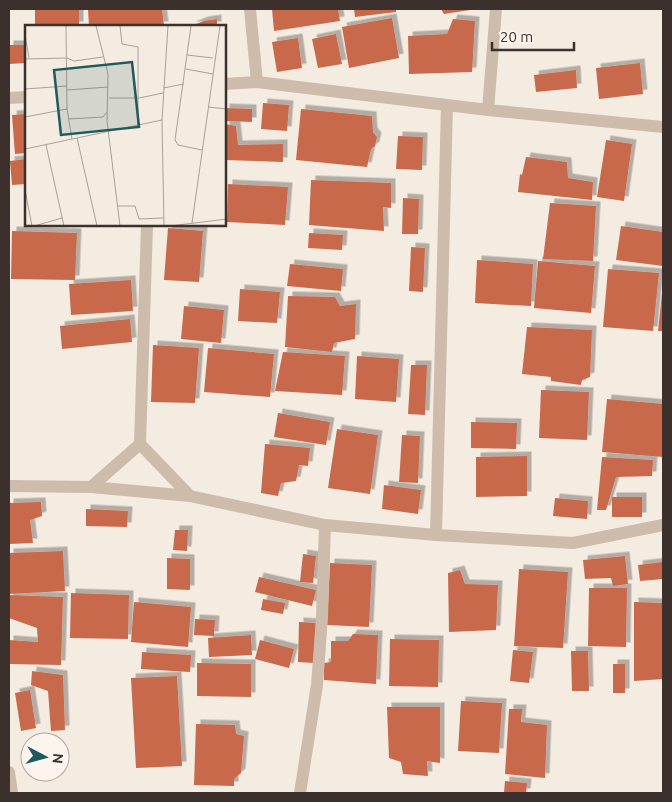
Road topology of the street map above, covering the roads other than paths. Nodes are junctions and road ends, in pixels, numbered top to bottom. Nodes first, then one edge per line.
1 (250, 9) edge
2 (496, 9) edge
3 (257, 82) junction
4 (226, 84) edge
5 (25, 96) edge
6 (9, 98) edge
7 (448, 105) junction
8 (488, 110) junction
9 (663, 127) edge
10 (147, 226) edge
11 (140, 444) junction
12 (9, 486) edge
13 (91, 487) junction
14 (190, 496) junction
15 (325, 525) junction
16 (663, 525) edge
17 (436, 535) junction
18 (9, 772) edge
19 (12, 793) edge
20 (300, 793) edge

1 - 3 street
2 - 8 street
3 - 4 street
3 - 7 street
5 - 6 street
7 - 8 street
7 - 17 street
8 - 9 street
10 - 11 street
11 - 13 street
11 - 14 street
12 - 13 street
13 - 14 street
14 - 15 street
15 - 17 street
15 - 20 street
16 - 17 street
18 - 19 street

